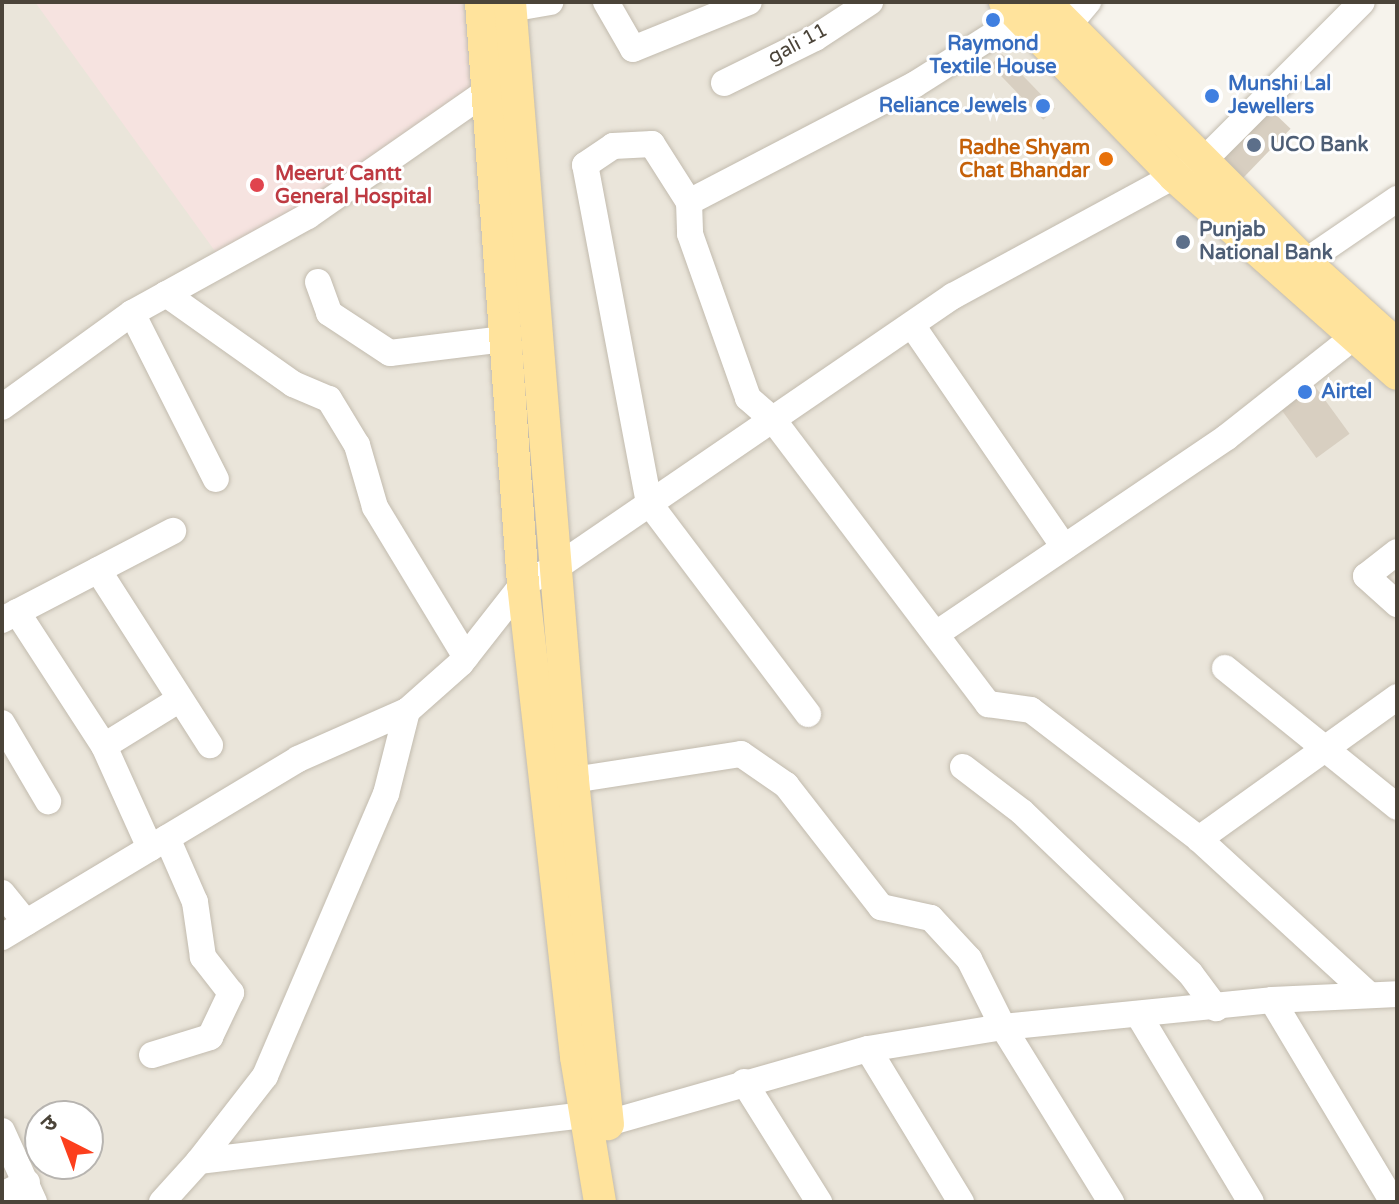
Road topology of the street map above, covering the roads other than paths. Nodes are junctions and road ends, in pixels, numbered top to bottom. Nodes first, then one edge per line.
1 (550, 2) edge
2 (606, 2) edge
3 (749, 2) edge
4 (870, 2) edge
5 (1088, 2) edge
6 (1362, 2) edge
7 (501, 4) edge
8 (1023, 7) edge
9 (1067, 27) junction
10 (724, 83) dead end
11 (487, 91) junction
12 (1204, 160) junction
13 (1174, 176) junction
14 (1397, 199) edge
15 (689, 202) junction
16 (1305, 262) junction
17 (318, 282) dead end
18 (166, 294) junction
19 (132, 313) junction
20 (912, 325) junction
21 (1363, 330) junction
22 (504, 339) junction
23 (1397, 345) edge
24 (1397, 374) edge
25 (2, 407) edge
26 (774, 421) junction
27 (216, 479) dead end
28 (649, 503) junction
29 (173, 531) dead end
30 (1064, 547) junction
31 (1397, 552) edge
32 (557, 567) junction
33 (98, 570) junction
34 (523, 584) junction
35 (1397, 604) edge
36 (10, 616) edge
37 (939, 632) junction
38 (466, 657) junction
39 (1225, 668) dead end
40 (1397, 697) edge
41 (180, 699) junction
42 (407, 711) junction
43 (808, 714) dead end
44 (2, 723) edge
45 (210, 745) dead end
46 (104, 746) junction
47 (1326, 749) junction
48 (963, 767) dead end
49 (573, 780) junction
50 (48, 801) dead end
51 (1397, 807) edge
52 (1199, 839) junction
53 (159, 843) junction
54 (2, 893) edge
55 (26, 923) junction
56 (2, 937) edge
57 (1397, 994) edge
58 (1369, 995) junction
59 (1272, 1000) junction
60 (1216, 1008) junction
61 (1138, 1014) junction
62 (1003, 1027) junction
63 (868, 1049) junction
64 (152, 1055) dead end
65 (744, 1082) junction
66 (598, 1119) junction
67 (2, 1131) edge
68 (199, 1161) junction
69 (30, 1192) edge
70 (2, 1195) edge
71 (162, 1202) edge
72 (600, 1202) edge
73 (621, 1202) edge
74 (819, 1202) edge
75 (961, 1202) edge
76 (1111, 1202) edge
77 (1251, 1202) edge
78 (1393, 1202) edge

1 - 7 street
2 - 3 street
4 - 10 street, gali 11
5 - 9 street
6 - 12 street
7 - 11 main road
7 - 32 main road
8 - 9 main road
8 - 13 main road
8 - 15 street
9 - 12 main road
11 - 18 street
11 - 22 main road
12 - 13 street
12 - 16 main road
13 - 20 street
13 - 21 main road
14 - 16 street
15 - 26 street
15 - 28 street
16 - 21 main road
17 - 22 street
18 - 19 street
18 - 38 street
19 - 25 street
19 - 27 street
20 - 26 street
20 - 30 street
21 - 23 main road
21 - 24 main road
21 - 30 street
22 - 34 main road
26 - 28 street
26 - 37 street
28 - 32 street
28 - 43 street
29 - 33 street
30 - 37 street
31 - 35 street
32 - 34 street
32 - 49 main road
33 - 36 street
33 - 41 street
34 - 38 street
34 - 66 main road
36 - 46 street
37 - 52 street
38 - 42 street
39 - 47 street
40 - 47 street
41 - 45 street
41 - 46 street
42 - 53 street
42 - 68 street
44 - 50 street
46 - 53 street
47 - 51 street
47 - 52 street
48 - 60 street
49 - 62 street
49 - 66 main road
52 - 58 street
53 - 55 street
53 - 64 street
54 - 55 street
55 - 56 street
57 - 58 street
58 - 59 street
59 - 60 street
59 - 78 street
60 - 61 street
61 - 62 street
61 - 77 street
62 - 63 street
62 - 76 street
63 - 65 street
63 - 75 street
65 - 66 street
65 - 74 street
66 - 68 street
66 - 72 main road
66 - 73 main road
67 - 69 street
68 - 71 street
69 - 70 street

